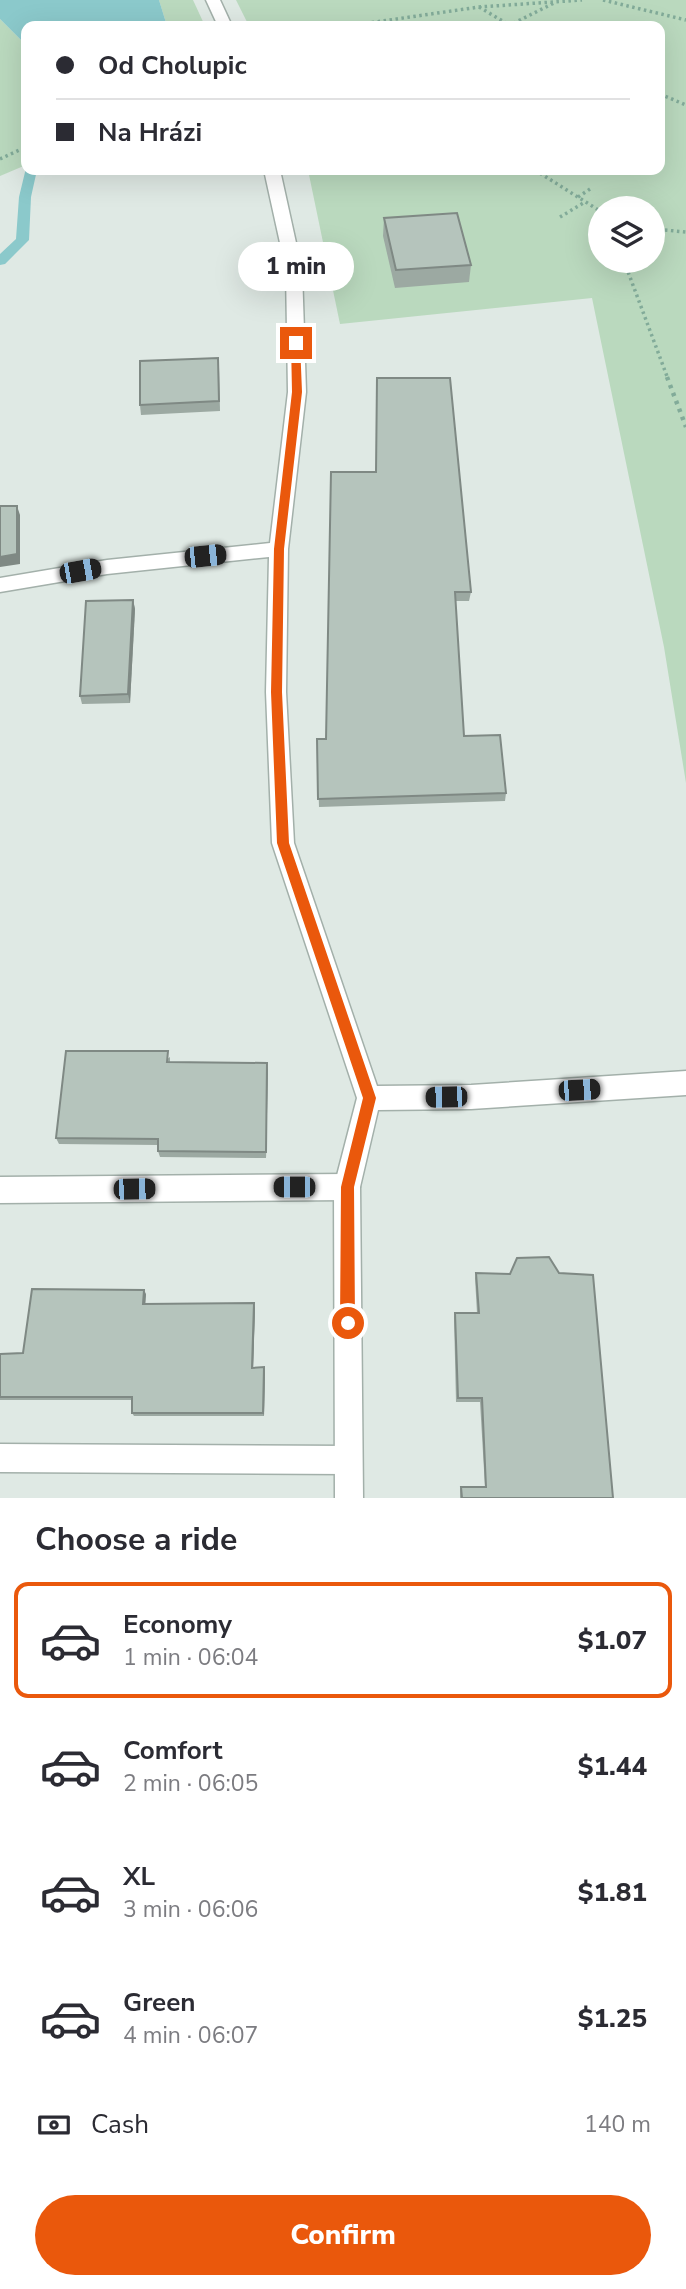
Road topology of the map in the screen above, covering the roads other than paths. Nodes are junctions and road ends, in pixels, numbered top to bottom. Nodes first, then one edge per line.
1 (213, 0) edge
2 (223, 21) edge
3 (273, 175) edge
4 (279, 549) junction
5 (0, 585) edge
6 (686, 1083) edge
7 (369, 1098) junction
8 (348, 1187) junction
9 (0, 1190) edge
10 (0, 1458) edge
11 (348, 1460) junction
12 (349, 1498) edge

1 - 2 street
3 - 4 street
4 - 5 street
4 - 7 street
6 - 7 street
7 - 8 street
8 - 9 street
8 - 11 street
10 - 11 street
11 - 12 street

